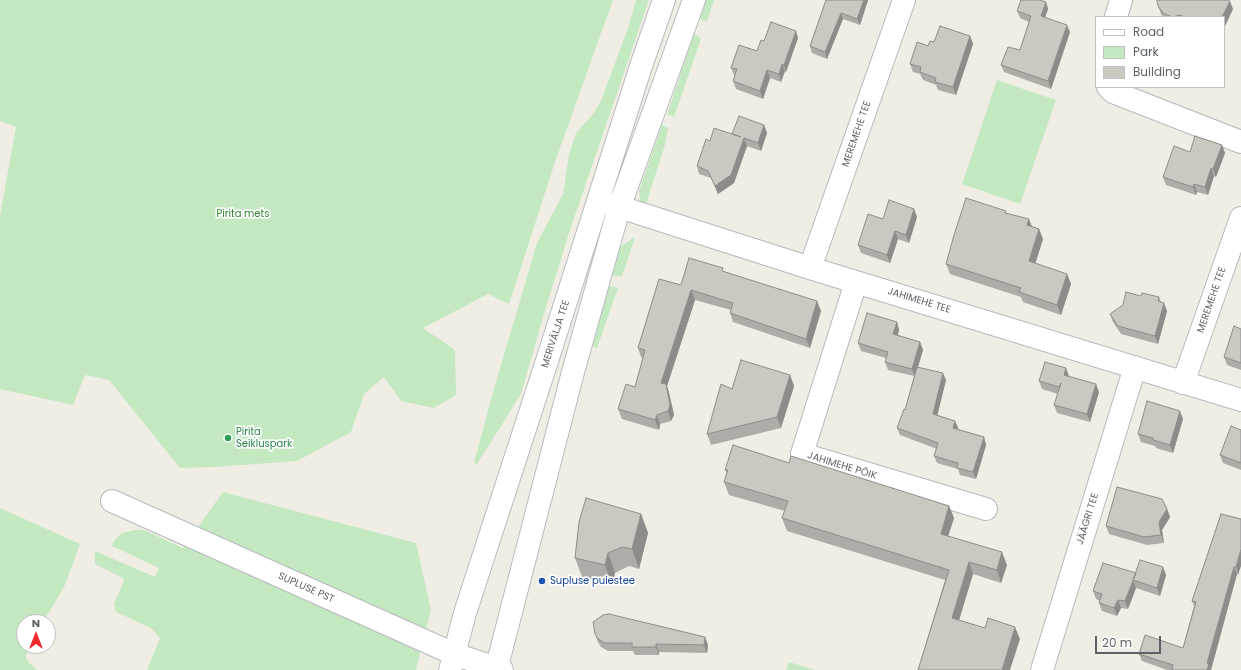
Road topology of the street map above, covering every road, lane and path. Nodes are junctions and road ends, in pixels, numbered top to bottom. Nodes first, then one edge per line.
1 (664, 0) edge
2 (694, 0) edge
3 (904, 0) edge
4 (1121, 0) edge
5 (1116, 16) edge
6 (1109, 88) edge
7 (1241, 142) edge
8 (598, 200) junction
9 (618, 208) junction
10 (1241, 218) edge
11 (810, 268) junction
12 (856, 282) junction
13 (1135, 368) junction
14 (1183, 382) junction
15 (1241, 400) edge
16 (112, 501) dead end
17 (986, 509) dead end
18 (452, 662) edge
19 (498, 669) edge
20 (1042, 670) edge

1 - 8 street, MERIVÄLJA TEE
2 - 9 street
3 - 11 street, MEREMEHE TEE
4 - 5 street
6 - 7 street
8 - 9 street, JAHIMEHE TEE
8 - 18 street, MERIVÄLJA TEE
9 - 11 street, JAHIMEHE TEE
9 - 19 street
10 - 14 street, MEREMEHE TEE
11 - 12 street, JAHIMEHE TEE
12 - 13 street, JAHIMEHE TEE
12 - 17 street, JAHIMEHE PÕIK
13 - 14 street, JAHIMEHE TEE
13 - 20 street, JÄÄGRI TEE
14 - 15 street, JAHIMEHE TEE
16 - 18 street, SUPLUSE PST
18 - 19 street, SUPLUSE PST

